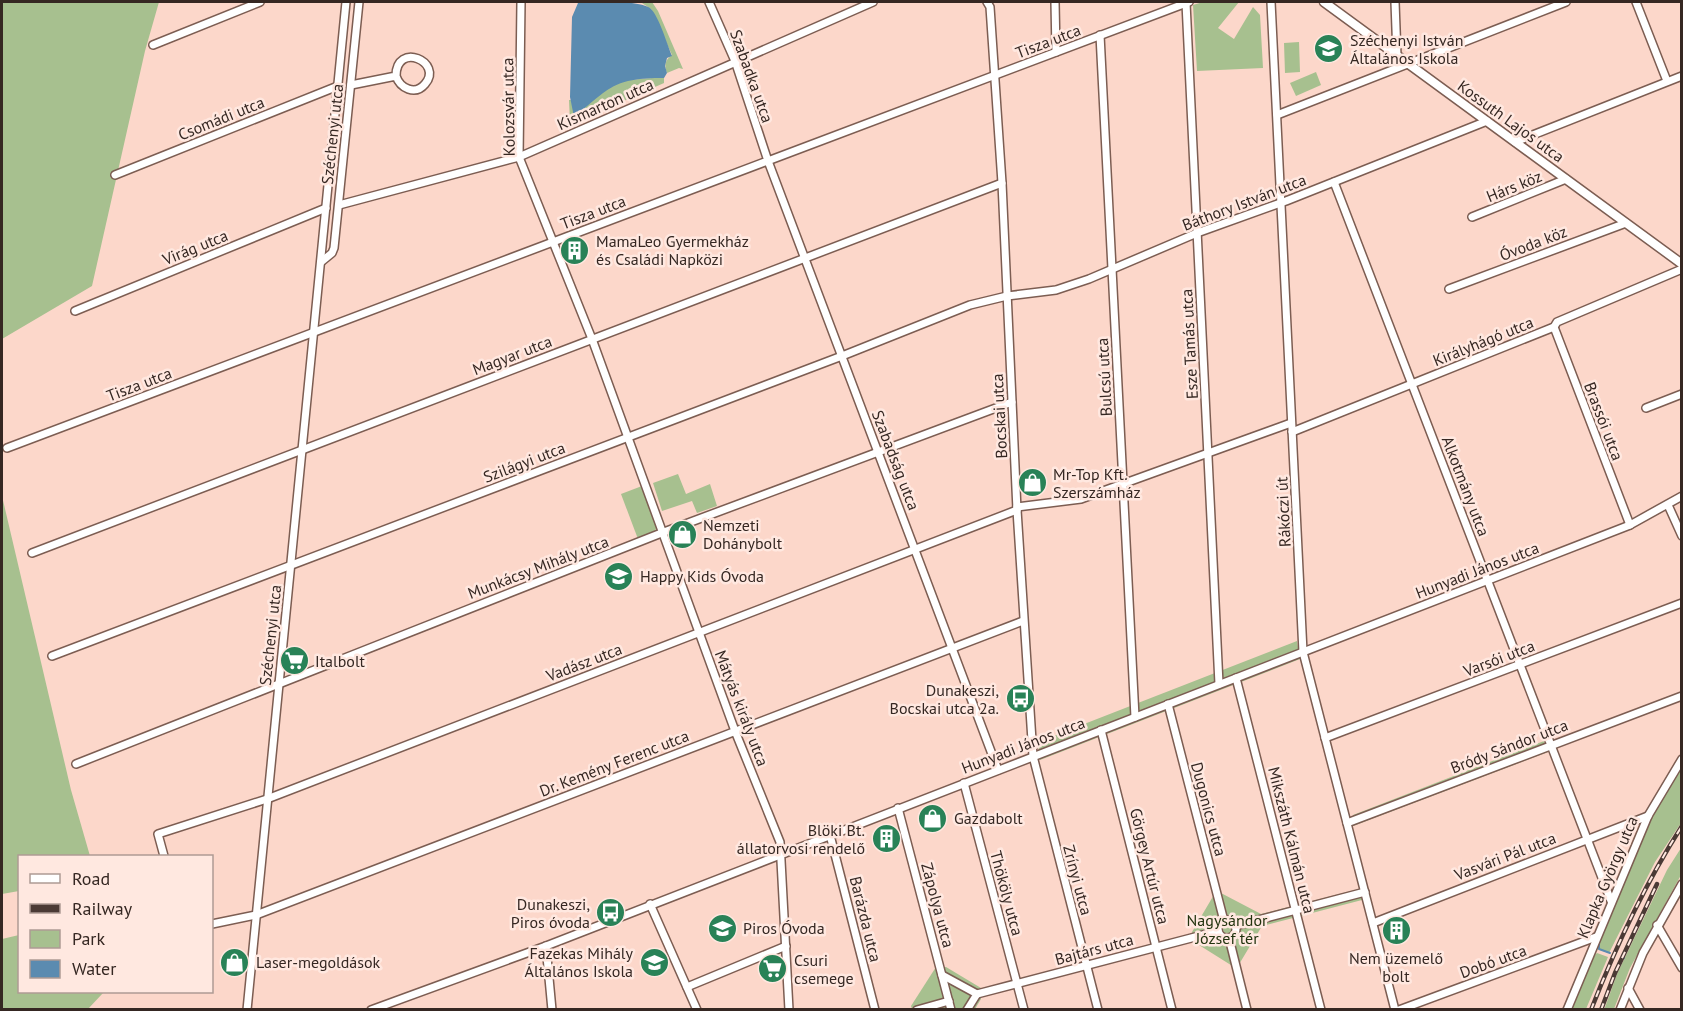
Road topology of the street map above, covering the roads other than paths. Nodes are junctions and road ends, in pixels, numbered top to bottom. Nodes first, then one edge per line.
1 (260, 2) edge
2 (346, 2) edge
3 (359, 2) edge
4 (521, 2) edge
5 (709, 2) edge
6 (873, 2) edge
7 (987, 2) edge
8 (1055, 2) edge
9 (1187, 2) edge
10 (1271, 2) edge
11 (1324, 2) edge
12 (1395, 2) edge
13 (1566, 2) edge
14 (1636, 2) edge
15 (1100, 35) junction
16 (153, 45) dead end
17 (1056, 52) junction
18 (1397, 56) junction
19 (735, 61) junction
20 (1408, 63) junction
21 (995, 75) junction
22 (396, 76) junction
23 (1682, 76) edge
24 (1667, 81) junction
25 (351, 85) junction
26 (338, 86) junction
27 (1277, 115) junction
28 (1486, 121) junction
29 (1515, 142) junction
30 (519, 157) junction
31 (768, 160) junction
32 (115, 175) dead end
33 (1566, 179) junction
34 (1334, 182) junction
35 (1002, 183) junction
36 (1280, 203) junction
37 (339, 205) junction
38 (326, 208) junction
39 (1472, 217) dead end
40 (1626, 223) junction
41 (1197, 233) junction
42 (552, 242) junction
43 (805, 258) junction
44 (321, 262) junction
45 (1682, 264) edge
46 (1682, 269) edge
47 (1112, 270) junction
48 (1449, 289) dead end
49 (1007, 296) junction
50 (75, 311) dead end
51 (1554, 327) junction
52 (313, 333) junction
53 (592, 339) junction
54 (842, 356) junction
55 (1412, 384) junction
56 (1682, 394) edge
57 (1012, 402) junction
58 (1646, 408) dead end
59 (1292, 423) junction
60 (1292, 432) junction
61 (628, 437) junction
62 (7, 448) dead end
63 (302, 450) junction
64 (878, 452) junction
65 (1208, 454) junction
66 (1123, 485) junction
67 (1682, 496) edge
68 (1668, 505) junction
69 (1017, 508) junction
70 (1630, 525) junction
71 (664, 532) junction
72 (1682, 536) edge
73 (915, 549) junction
74 (32, 553) dead end
75 (290, 565) junction
76 (1488, 580) junction
77 (1682, 603) edge
78 (1023, 621) junction
79 (699, 633) junction
80 (952, 648) junction
81 (1303, 652) junction
82 (52, 656) dead end
83 (1520, 665) junction
84 (1236, 678) junction
85 (279, 683) junction
86 (1219, 684) junction
87 (1682, 696) edge
88 (1168, 704) junction
89 (1135, 717) junction
90 (1101, 730) junction
91 (735, 731) junction
92 (1325, 738) junction
93 (1551, 745) junction
94 (1032, 756) junction
95 (1682, 759) edge
96 (76, 764) dead end
97 (998, 770) junction
98 (964, 783) junction
99 (267, 799) junction
100 (898, 808) junction
101 (1648, 816) junction
102 (1347, 823) junction
103 (830, 835) junction
104 (1587, 839) junction
105 (780, 854) junction
106 (165, 855) edge
107 (1682, 884) edge
108 (1365, 892) junction
109 (1611, 901) junction
110 (650, 904) junction
111 (1296, 910) junction
112 (256, 915) junction
113 (1224, 921) junction
114 (1372, 923) junction
115 (213, 924) edge
116 (1657, 925) junction
117 (1235, 926) junction
118 (1218, 931) junction
119 (1596, 937) junction
120 (1229, 938) junction
121 (546, 946) junction
122 (786, 946) junction
123 (1156, 947) junction
124 (1086, 965) junction
125 (1682, 968) edge
126 (942, 975) junction
127 (1017, 983) junction
128 (687, 987) junction
129 (1628, 988) junction
130 (977, 994) junction
131 (949, 1001) junction
132 (247, 1010) edge
133 (371, 1010) edge
134 (552, 1010) edge
135 (697, 1010) edge
136 (789, 1010) edge
137 (875, 1010) edge
138 (917, 1010) edge
139 (951, 1010) edge
140 (967, 1010) edge
141 (1024, 1010) edge
142 (1098, 1010) edge
143 (1172, 1010) edge
144 (1247, 1010) edge
145 (1321, 1010) edge
146 (1397, 1010) edge
147 (1567, 1010) edge
148 (1620, 1010) edge
149 (1640, 1010) edge

1 - 16 street
2 - 26 street, Széchenyi utca
3 - 25 street, Széchenyi utca
4 - 30 street, Kolozsvár utca
5 - 19 street, Szabadka utca
6 - 19 street, Kismarton utca
7 - 21 street, Bocskai utca
8 - 17 street
9 - 15 street, Tisza utca
9 - 41 street, Esze Tamás utca
10 - 27 street, Rákóczi út
11 - 18 street, Kossuth Lajos utca
12 - 18 street
13 - 20 street
14 - 24 street
15 - 17 street, Tisza utca
15 - 47 street, Bulcsú utca
17 - 21 street, Tisza utca
18 - 20 street, Kossuth Lajos utca
19 - 30 street, Kismarton utca
19 - 31 street, Szabadka utca
20 - 27 street
20 - 28 street, Kossuth Lajos utca
21 - 31 street, Tisza utca
21 - 35 street, Bocskai utca
22 - 22 street
22 - 25 street
23 - 24 street
24 - 29 street
25 - 37 street, Széchenyi utca
26 - 32 street, Csomádi utca
26 - 38 street, Széchenyi utca
27 - 36 street, Rákóczi út
28 - 29 street, Kossuth Lajos utca
28 - 34 street, Báthory István utca
29 - 33 street, Kossuth Lajos utca
30 - 37 street, Kismarton utca
30 - 42 street, Kolozsvár utca
31 - 42 street, Tisza utca
31 - 43 street, Szabadság utca
33 - 39 street, Hárs köz
33 - 40 street, Kossuth Lajos utca
34 - 36 street, Báthory István utca
34 - 55 street, Alkotmány utca
35 - 43 street, Magyar utca
35 - 49 street, Bocskai utca
36 - 41 street, Báthory István utca
36 - 59 street, Rákóczi út
37 - 44 street, Széchenyi utca
38 - 44 street, Széchenyi utca
38 - 50 street, Virág utca
40 - 45 street, Kossuth Lajos utca
40 - 48 street, Óvoda köz
41 - 47 street, Báthory István utca
41 - 65 street, Esze Tamás utca
42 - 52 street, Tisza utca
42 - 53 street
43 - 53 street, Magyar utca
43 - 54 street, Szabadság utca
44 - 52 street, Széchenyi utca
46 - 51 street, Királyhágó utca
47 - 49 street, Báthory István utca
47 - 66 street, Bulcsú utca
49 - 54 street, Szilágyi utca
49 - 57 street, Bocskai utca
51 - 55 street, Királyhágó utca
51 - 70 street, Brassói utca
52 - 62 street, Tisza utca
52 - 63 street, Széchenyi utca
53 - 61 street
53 - 63 street, Magyar utca
54 - 61 street, Szilágyi utca
54 - 64 street, Szabadság utca
55 - 60 street, Királyhágó utca
55 - 76 street, Alkotmány utca
56 - 58 street
57 - 64 street, Munkácsy Mihály utca
57 - 69 street, Bocskai utca
59 - 60 street, Rákóczi út
59 - 65 street
60 - 81 street, Rákóczi út
61 - 71 street, Mátyás király utca
61 - 75 street, Szilágyi utca
63 - 74 street, Magyar utca
63 - 75 street, Széchenyi utca
64 - 71 street, Munkácsy Mihály utca
64 - 73 street, Szabadság utca
65 - 66 street
65 - 86 street, Esze Tamás utca
66 - 69 street
66 - 89 street, Bulcsú utca
67 - 68 street, Hunyadi János utca
68 - 70 street, Hunyadi János utca
68 - 72 street
69 - 73 street, Vadász utca
69 - 78 street, Bocskai utca
70 - 76 street, Hunyadi János utca
71 - 79 street, Mátyás király utca
71 - 85 street, Munkácsy Mihály utca
73 - 79 street, Vadász utca
73 - 80 street, Szabadság utca
75 - 82 street, Szilágyi utca
75 - 85 street, Széchenyi utca
76 - 81 street, Hunyadi János utca
76 - 83 street, Alkotmány utca
77 - 83 street, Varsói utca
78 - 80 street, Dr. Kemény Ferenc utca
78 - 94 street, Bocskai utca
79 - 91 street, Mátyás király utca
79 - 99 street, Vadász utca
80 - 91 street, Dr. Kemény Ferenc utca
80 - 97 street, Szabadság utca
81 - 84 street, Hunyadi János utca
81 - 92 street, Rákóczi út
83 - 92 street, Varsói utca
83 - 93 street, Alkotmány utca
84 - 86 street, Hunyadi János utca
84 - 111 street, Mikszáth Kálmán utca
85 - 96 street, Munkácsy Mihály utca
85 - 99 street, Széchenyi utca
86 - 88 street, Hunyadi János utca
87 - 93 street, Bródy Sándor utca
88 - 89 street, Hunyadi János utca
88 - 113 street, Dugonics utca
89 - 90 street, Hunyadi János utca
90 - 94 street, Hunyadi János utca
90 - 123 street, Görgey Artúr utca
91 - 105 street, Mátyás király utca
91 - 112 street, Dr. Kemény Ferenc utca
92 - 102 street, Rákóczi út
93 - 102 street, Bródy Sándor utca
93 - 104 street, Alkotmány utca
94 - 97 street, Hunyadi János utca
94 - 124 street, Zrínyi utca
95 - 101 street, Klapka György utca
97 - 98 street, Hunyadi János utca
98 - 100 street, Hunyadi János utca
98 - 127 street, Thököly utca
99 - 106 street, Vadász utca
99 - 112 street, Széchenyi utca
100 - 103 street, Hunyadi János utca
100 - 126 street, Zápolya utca
101 - 104 street, Vasvári Pál utca
101 - 109 street, Klapka György utca
102 - 108 street, Rákóczi út
103 - 105 street, Hunyadi János utca
103 - 137 street, Barázda utca
104 - 109 street, Alkotmány utca
104 - 114 street, Vasvári Pál utca
105 - 110 street, Hunyadi János utca
105 - 122 street, Mátyás király utca
107 - 116 street
108 - 111 street
108 - 114 street, Rákóczi út
109 - 119 street, Klapka György utca
110 - 121 street, Hunyadi János utca
110 - 128 street
111 - 117 street
111 - 145 street, Mikszáth Kálmán utca
112 - 115 street, Dr. Kemény Ferenc utca
112 - 132 street, Széchenyi utca
113 - 117 street
113 - 118 street
114 - 146 street, Rákóczi út
116 - 125 street
116 - 129 street
117 - 120 street
118 - 120 street
118 - 123 street, Bajtárs utca
119 - 146 street, Dobó utca
119 - 147 street, Klapka György utca
120 - 144 street
121 - 133 street, Hunyadi János utca
121 - 134 street
122 - 128 street
122 - 136 street, Mátyás király utca
123 - 124 street, Bajtárs utca
123 - 143 street, Görgey Artúr utca
124 - 127 street, Bajtárs utca
124 - 142 street, Zrínyi utca
126 - 130 street
126 - 131 street, Zápolya utca
127 - 130 street, Bajtárs utca
127 - 141 street, Thököly utca
128 - 135 street
129 - 148 street
129 - 149 street
130 - 140 street
131 - 138 street
131 - 139 street, Zápolya utca

